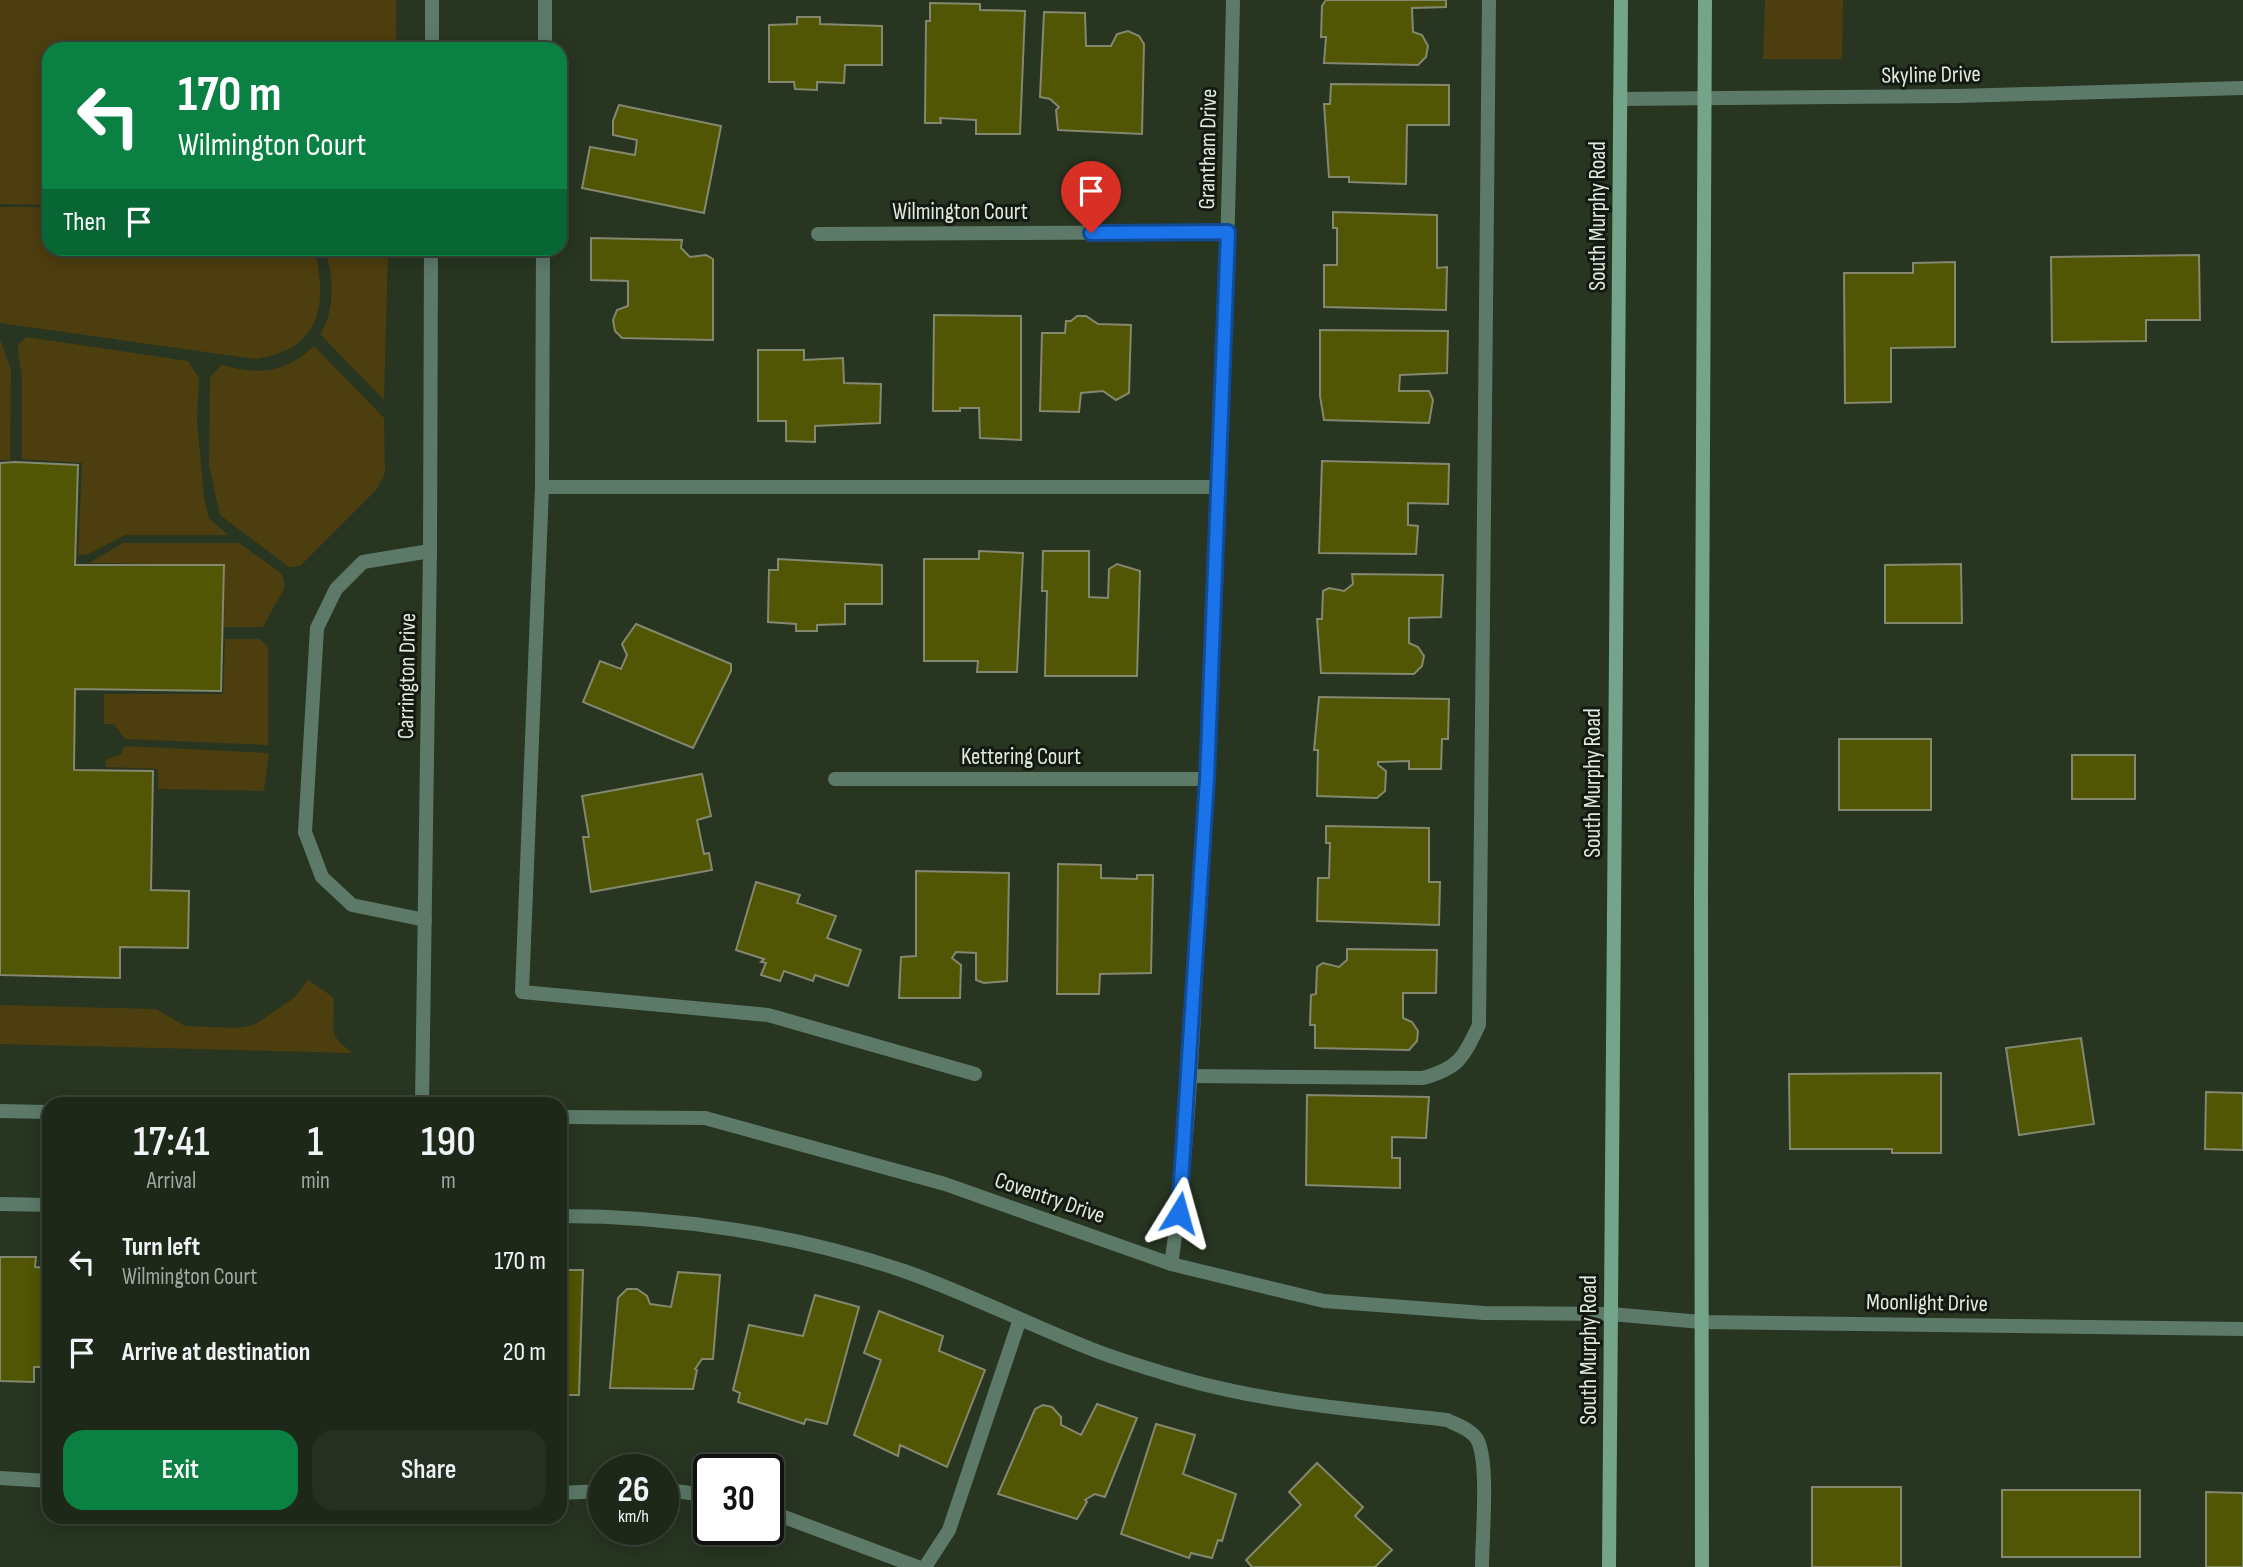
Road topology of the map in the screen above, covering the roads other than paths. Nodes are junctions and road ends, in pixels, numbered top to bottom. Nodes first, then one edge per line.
1 (432, 0) edge
2 (545, 0) edge
3 (1233, 0) edge
4 (1489, 0) edge
5 (1621, 0) edge
6 (1705, 0) edge
7 (432, 42) edge
8 (545, 42) edge
9 (2243, 88) edge
10 (1620, 99) junction
11 (1703, 100) junction
12 (1228, 232) junction
13 (818, 234) dead end
14 (431, 256) edge
15 (543, 256) edge
16 (541, 487) junction
17 (1218, 487) junction
18 (430, 551) junction
19 (835, 779) dead end
20 (1207, 779) junction
21 (425, 920) junction
22 (975, 1074) dead end
23 (1189, 1076) junction
24 (422, 1097) edge
25 (0, 1111) edge
26 (42, 1112) edge
27 (567, 1117) edge
28 (0, 1204) edge
29 (42, 1205) edge
30 (567, 1216) edge
31 (1171, 1264) junction
32 (1611, 1314) junction
33 (1020, 1319) junction
34 (1701, 1322) junction
35 (2243, 1329) edge
36 (0, 1478) edge
37 (42, 1481) edge
38 (588, 1492) edge
39 (567, 1493) edge
40 (784, 1517) edge
41 (918, 1567) edge
42 (925, 1567) edge
43 (1482, 1567) edge
44 (1609, 1567) edge
45 (1702, 1567) edge

1 - 7 street
2 - 8 street
3 - 12 street, Grantham Drive
4 - 23 street
5 - 10 main road, South Murphy Road
6 - 11 main road
9 - 11 street, Skyline Drive
10 - 11 street, Skyline Drive
10 - 32 main road, South Murphy Road
11 - 34 main road
12 - 13 street, Wilmington Court
12 - 17 street, Grantham Drive
14 - 18 street, Carrington Drive
15 - 16 street
16 - 17 street
16 - 22 street
17 - 20 street, Grantham Drive
18 - 21 street, Carrington Drive
18 - 21 street
19 - 20 street, Kettering Court
20 - 23 street, Grantham Drive
21 - 24 street, Carrington Drive
23 - 31 street, Grantham Drive
25 - 26 street
27 - 31 street, Coventry Drive
28 - 29 street
30 - 33 street
31 - 32 street, Coventry Drive
32 - 34 street, Moonlight Drive
32 - 44 main road, South Murphy Road
33 - 42 street
33 - 43 street
34 - 35 street, Moonlight Drive
34 - 45 main road
36 - 37 street
38 - 39 street
40 - 41 street

